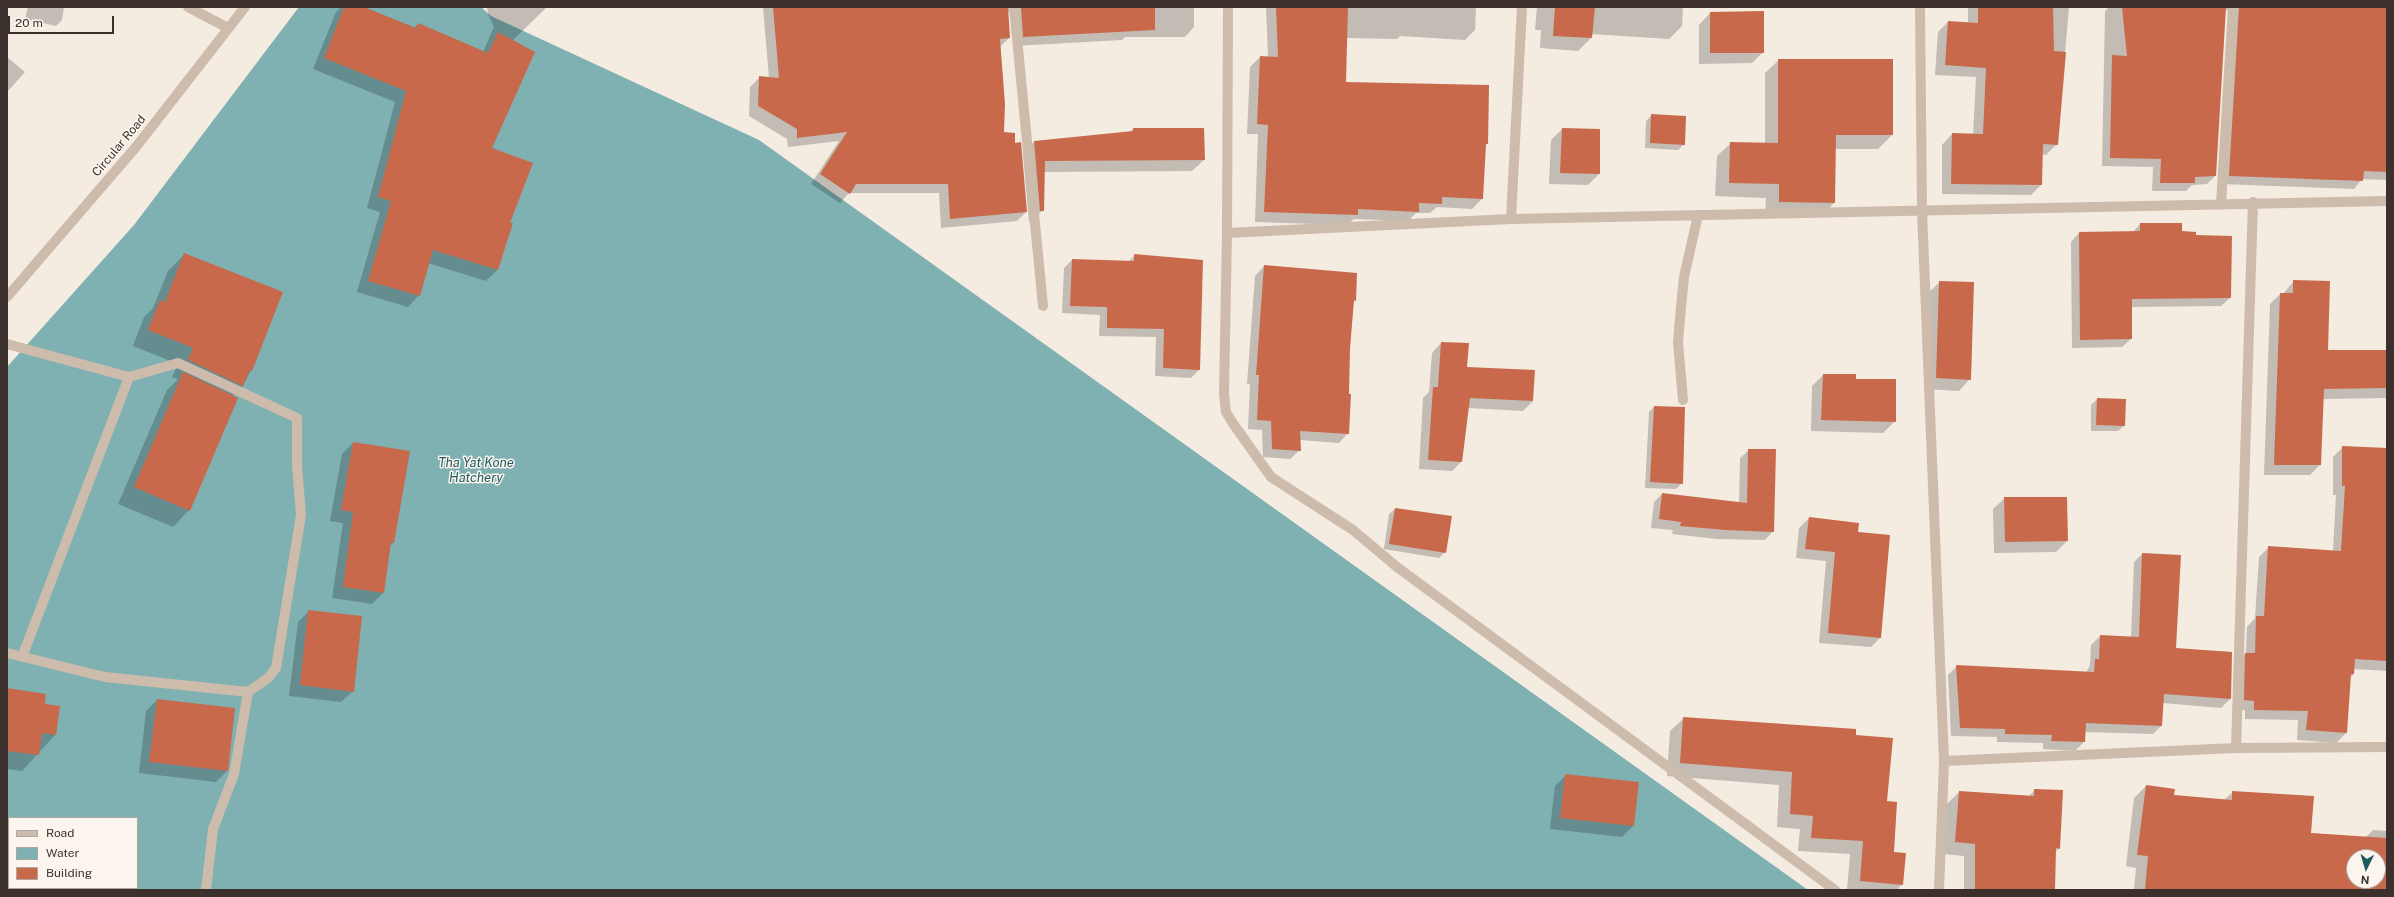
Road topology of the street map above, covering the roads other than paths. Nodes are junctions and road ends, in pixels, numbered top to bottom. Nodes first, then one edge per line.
1 (188, 7) edge
2 (245, 7) edge
3 (1014, 7) edge
4 (1228, 7) edge
5 (1522, 7) edge
6 (1920, 7) edge
7 (2233, 7) edge
8 (228, 28) junction
9 (2387, 201) edge
10 (2253, 202) junction
11 (2221, 204) junction
12 (1922, 211) junction
13 (1698, 215) junction
14 (1511, 218) junction
15 (1227, 233) junction
16 (7, 297) edge
17 (1043, 306) dead end
18 (7, 344) edge
19 (129, 376) junction
20 (1683, 400) dead end
21 (7, 653) edge
22 (22, 657) junction
23 (248, 692) junction
24 (2387, 747) edge
25 (2236, 748) junction
26 (1944, 761) junction
27 (206, 890) edge
28 (1835, 890) edge
29 (1939, 890) edge

1 - 8 street
2 - 8 street, Circular Road
3 - 17 street
4 - 15 street
5 - 14 street
6 - 12 street
7 - 11 street
8 - 16 street, Circular Road
9 - 10 street
10 - 11 street
10 - 25 street
11 - 12 street
12 - 13 street
12 - 26 street
13 - 14 street
13 - 20 street
14 - 15 street
15 - 28 street
18 - 19 street
19 - 22 street
19 - 23 street
21 - 22 street
22 - 23 street
23 - 27 street
24 - 25 street
25 - 26 street
26 - 29 street

